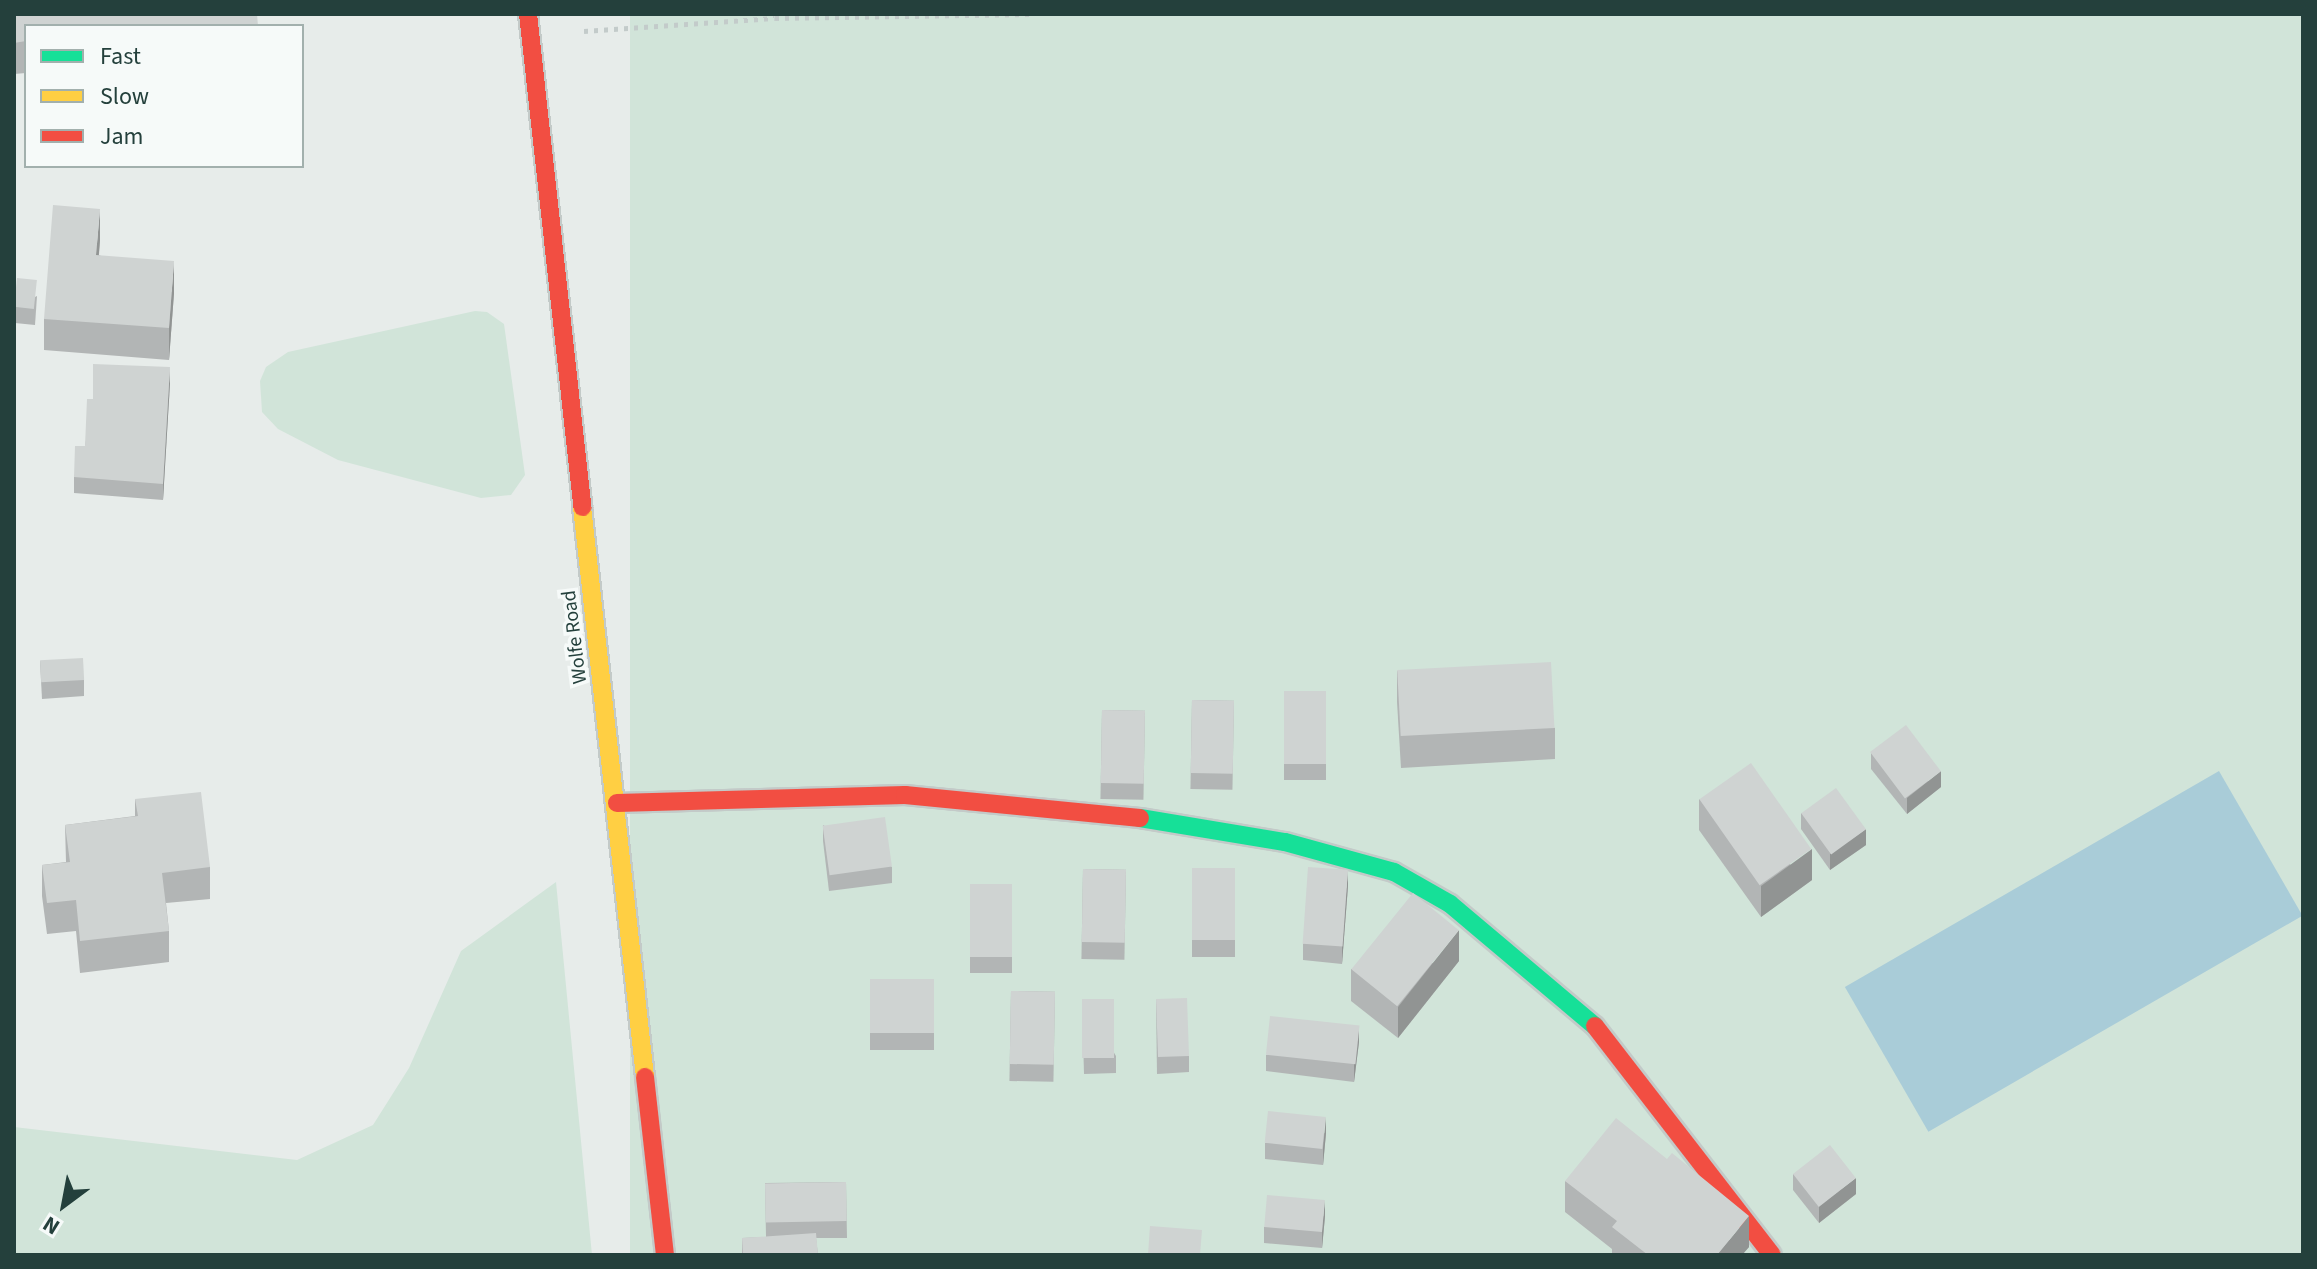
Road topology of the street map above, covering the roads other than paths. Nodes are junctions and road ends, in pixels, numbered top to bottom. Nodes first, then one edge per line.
1 (528, 14) edge
2 (617, 803) junction
3 (665, 1255) edge
4 (1772, 1255) edge

1 - 2 street, Wolfe Road
2 - 3 street, Wolfe Road
2 - 4 street

